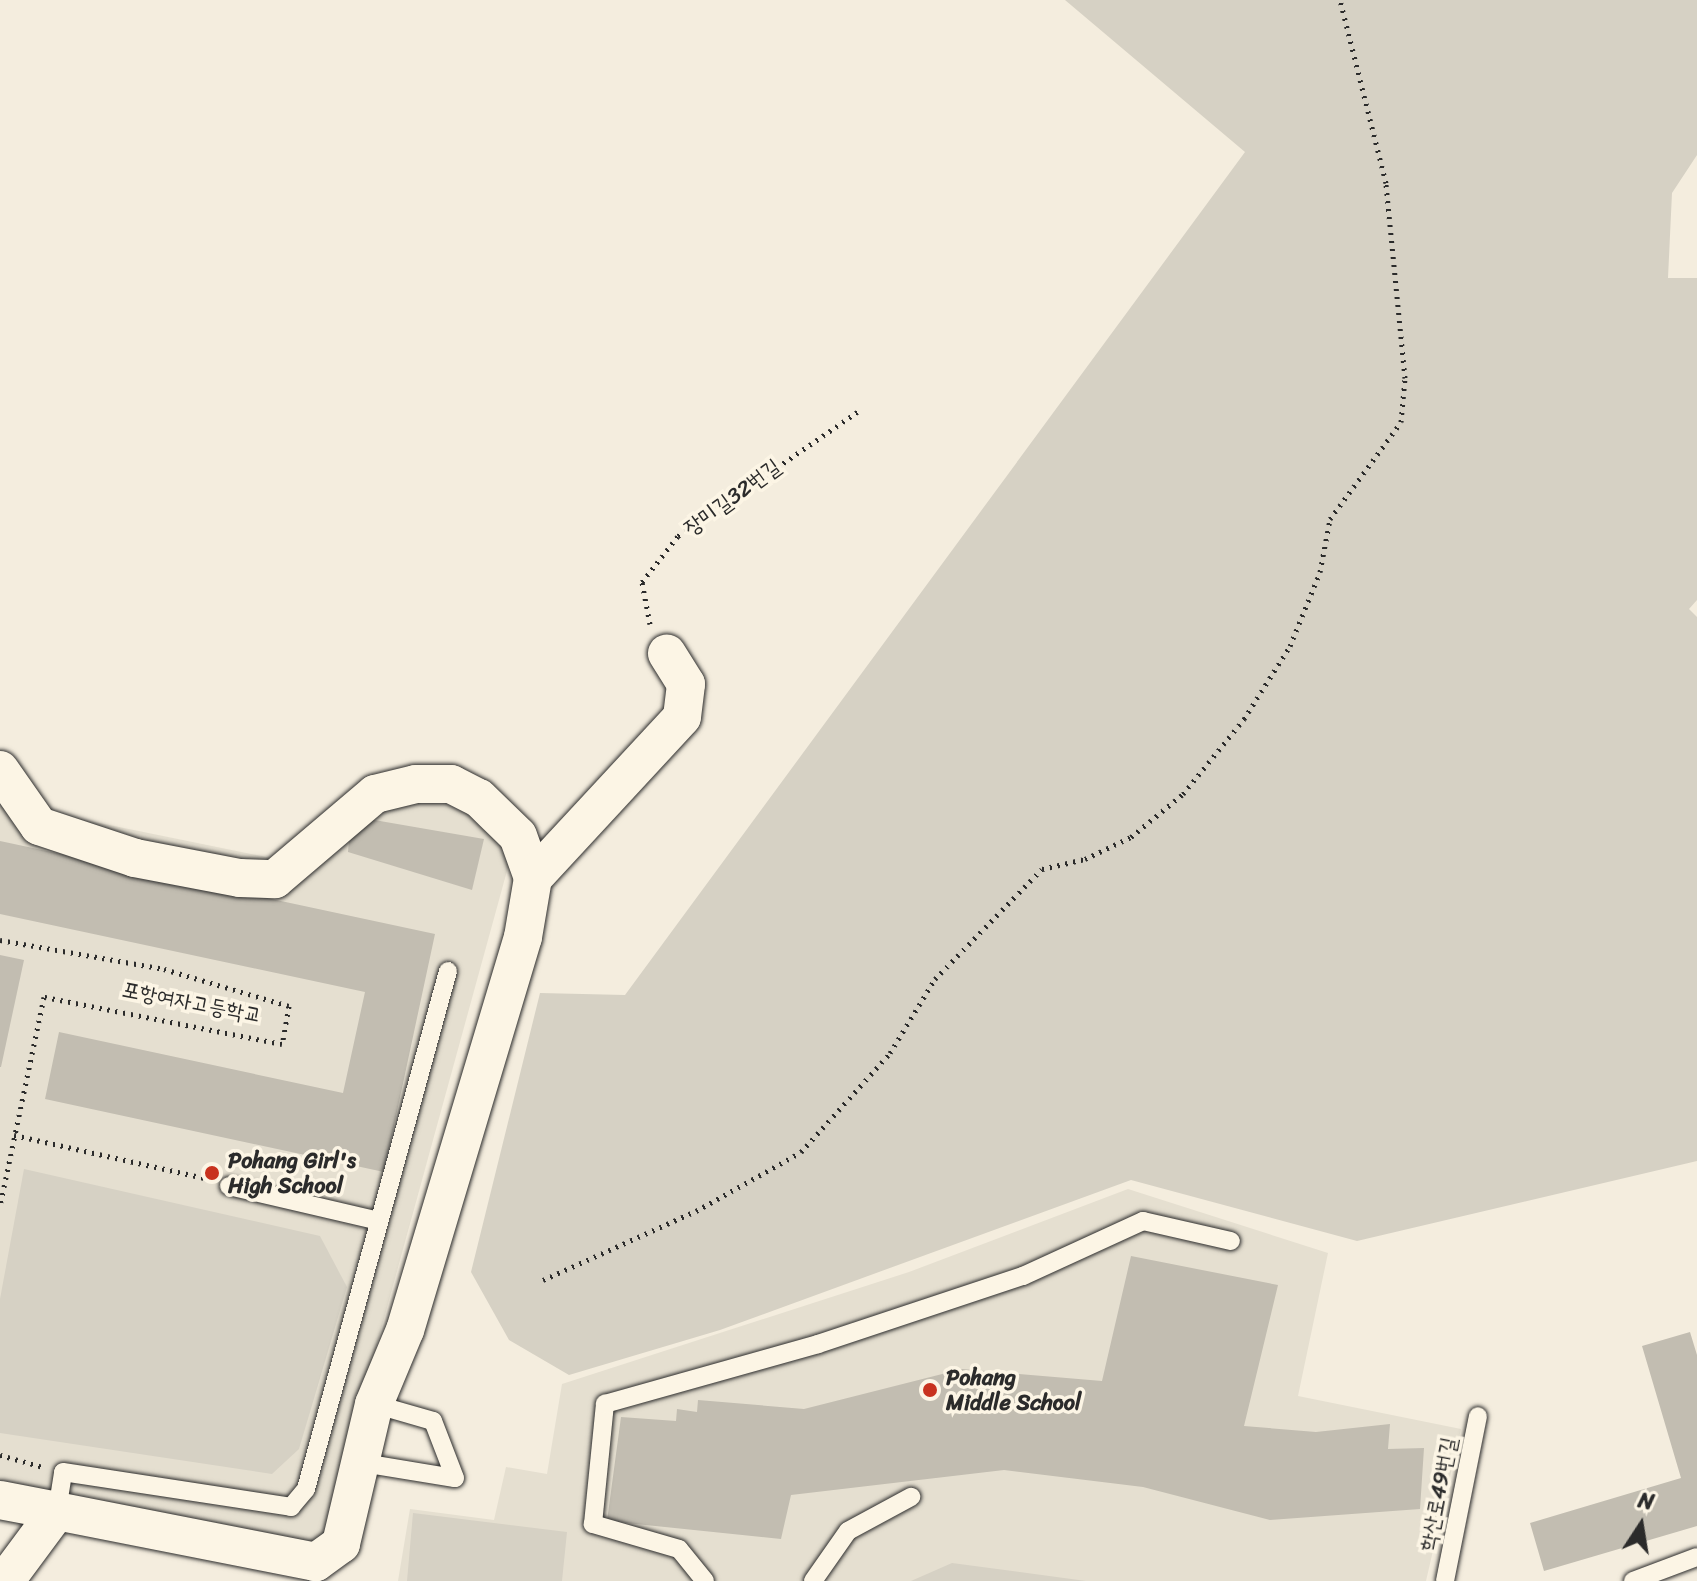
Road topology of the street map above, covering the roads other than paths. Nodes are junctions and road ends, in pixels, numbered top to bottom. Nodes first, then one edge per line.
1 (667, 653) road end
2 (0, 770) edge
3 (533, 878) junction
4 (448, 971) dead end
5 (229, 1186) road end
6 (379, 1221) junction
7 (1231, 1241) dead end
8 (374, 1404) junction
9 (1478, 1416) dead end
10 (363, 1463) junction
11 (911, 1497) dead end
12 (0, 1500) edge
13 (57, 1511) junction
14 (1697, 1557) edge
15 (5, 1581) edge
16 (705, 1581) edge
17 (813, 1581) edge
18 (1445, 1581) edge
19 (1633, 1581) edge

1 - 3 street
2 - 3 street
3 - 8 street
4 - 6 lane
5 - 6 lane
6 - 13 lane
7 - 16 lane
8 - 10 street
8 - 10 lane
9 - 18 lane, 학산로49번길
10 - 13 street
11 - 17 lane
12 - 13 street
13 - 15 street
14 - 19 lane

